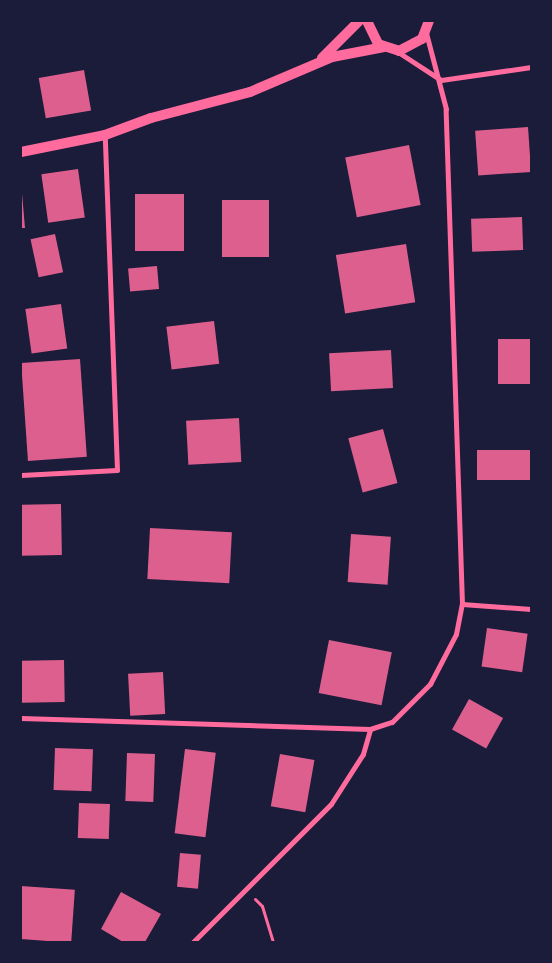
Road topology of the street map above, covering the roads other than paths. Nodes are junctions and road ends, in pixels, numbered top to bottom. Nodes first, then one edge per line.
1 (359, 21) edge
2 (367, 21) edge
3 (428, 25) edge
4 (389, 49) junction
5 (317, 62) junction
6 (531, 67) edge
7 (441, 80) junction
8 (106, 135) junction
9 (21, 152) edge
10 (21, 475) edge
11 (462, 604) junction
12 (531, 609) edge
13 (21, 718) edge
14 (370, 729) junction
15 (193, 942) edge

1 - 5 main road
2 - 4 main road
3 - 4 main road
3 - 7 street
4 - 5 main road
4 - 7 street
5 - 8 main road
6 - 7 street
7 - 11 street
8 - 9 main road
8 - 10 street
11 - 12 street
11 - 14 street
13 - 14 street
14 - 15 street

